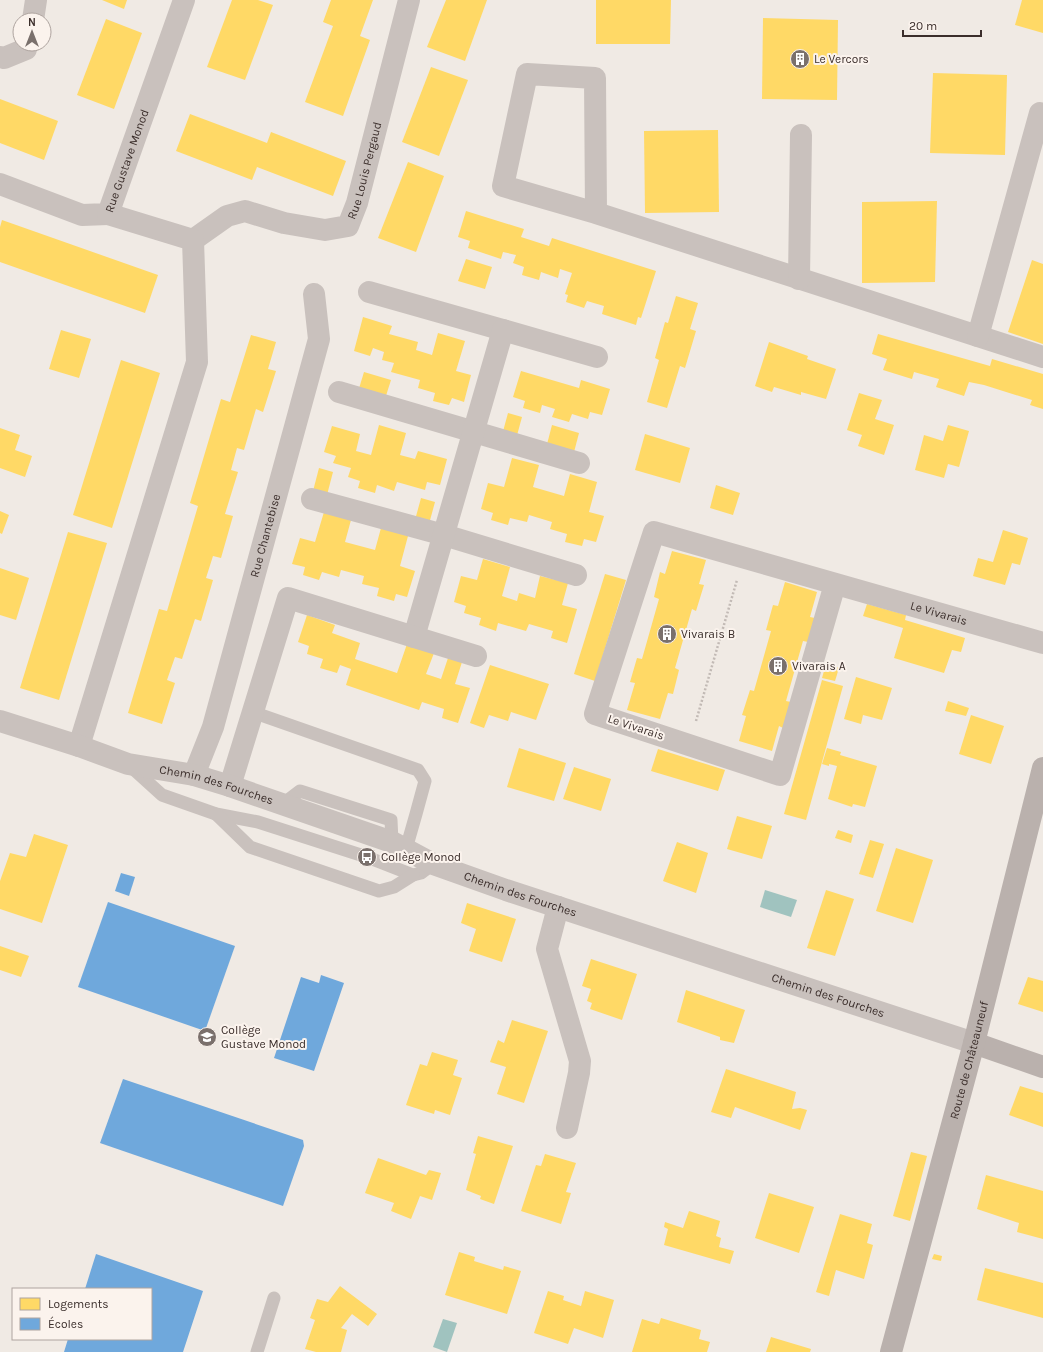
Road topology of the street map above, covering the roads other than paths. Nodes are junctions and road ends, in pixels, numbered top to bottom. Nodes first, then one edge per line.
1 (36, 0) edge
2 (184, 0) edge
3 (410, 0) edge
4 (35, 12) edge
5 (19, 52) edge
6 (0, 57) edge
7 (1040, 113) dead end
8 (802, 135) dead end
9 (0, 184) edge
10 (596, 213) junction
11 (108, 214) junction
12 (193, 240) junction
13 (799, 279) junction
14 (369, 292) dead end
15 (314, 294) dead end
16 (503, 330) junction
17 (978, 336) junction
18 (597, 357) dead end
19 (1043, 357) edge
20 (339, 392) dead end
21 (474, 433) junction
22 (579, 463) dead end
23 (312, 499) dead end
24 (444, 535) junction
25 (576, 575) dead end
26 (835, 584) junction
27 (414, 637) junction
28 (1043, 643) edge
29 (476, 656) dead end
30 (252, 712) junction
31 (0, 721) edge
32 (79, 746) junction
33 (128, 764) junction
34 (1043, 768) edge
35 (194, 775) junction
36 (230, 786) junction
37 (216, 814) junction
38 (399, 846) junction
39 (433, 864) junction
40 (413, 875) junction
41 (558, 907) junction
42 (974, 1043) junction
43 (1043, 1067) edge
44 (567, 1128) dead end
45 (274, 1298) dead end
46 (257, 1352) edge
47 (891, 1352) edge

1 - 4 street
2 - 11 street, Rue Gustave Monod
3 - 12 street, Rue Louis Pergaud
5 - 6 street
7 - 17 street
8 - 13 street
9 - 11 street, Rue Gustave Monod
10 - 10 street
10 - 13 street
11 - 12 street
12 - 32 street
13 - 17 street
14 - 16 street
15 - 35 street, Rue Chantebise
16 - 18 street
16 - 21 street
17 - 19 street
20 - 21 street
21 - 22 street
21 - 24 street
23 - 24 street
24 - 25 street
24 - 27 street
26 - 26 street, Le Vivarais
26 - 28 street, Le Vivarais
27 - 29 street
27 - 30 street
30 - 36 street
30 - 38 lane
31 - 32 street, Chemin des Fourches
32 - 33 street, Chemin des Fourches
33 - 35 street, Chemin des Fourches
33 - 37 lane
34 - 42 main road, Route de Châteauneuf
35 - 36 street, Chemin des Fourches
36 - 38 street, Chemin des Fourches
37 - 40 lane
37 - 40 lane
38 - 39 street, Chemin des Fourches
39 - 40 lane
39 - 41 street, Chemin des Fourches
41 - 42 street, Chemin des Fourches
41 - 44 street
42 - 43 main road, Chemin des Fourches
42 - 47 main road, Route de Châteauneuf
45 - 46 lane

